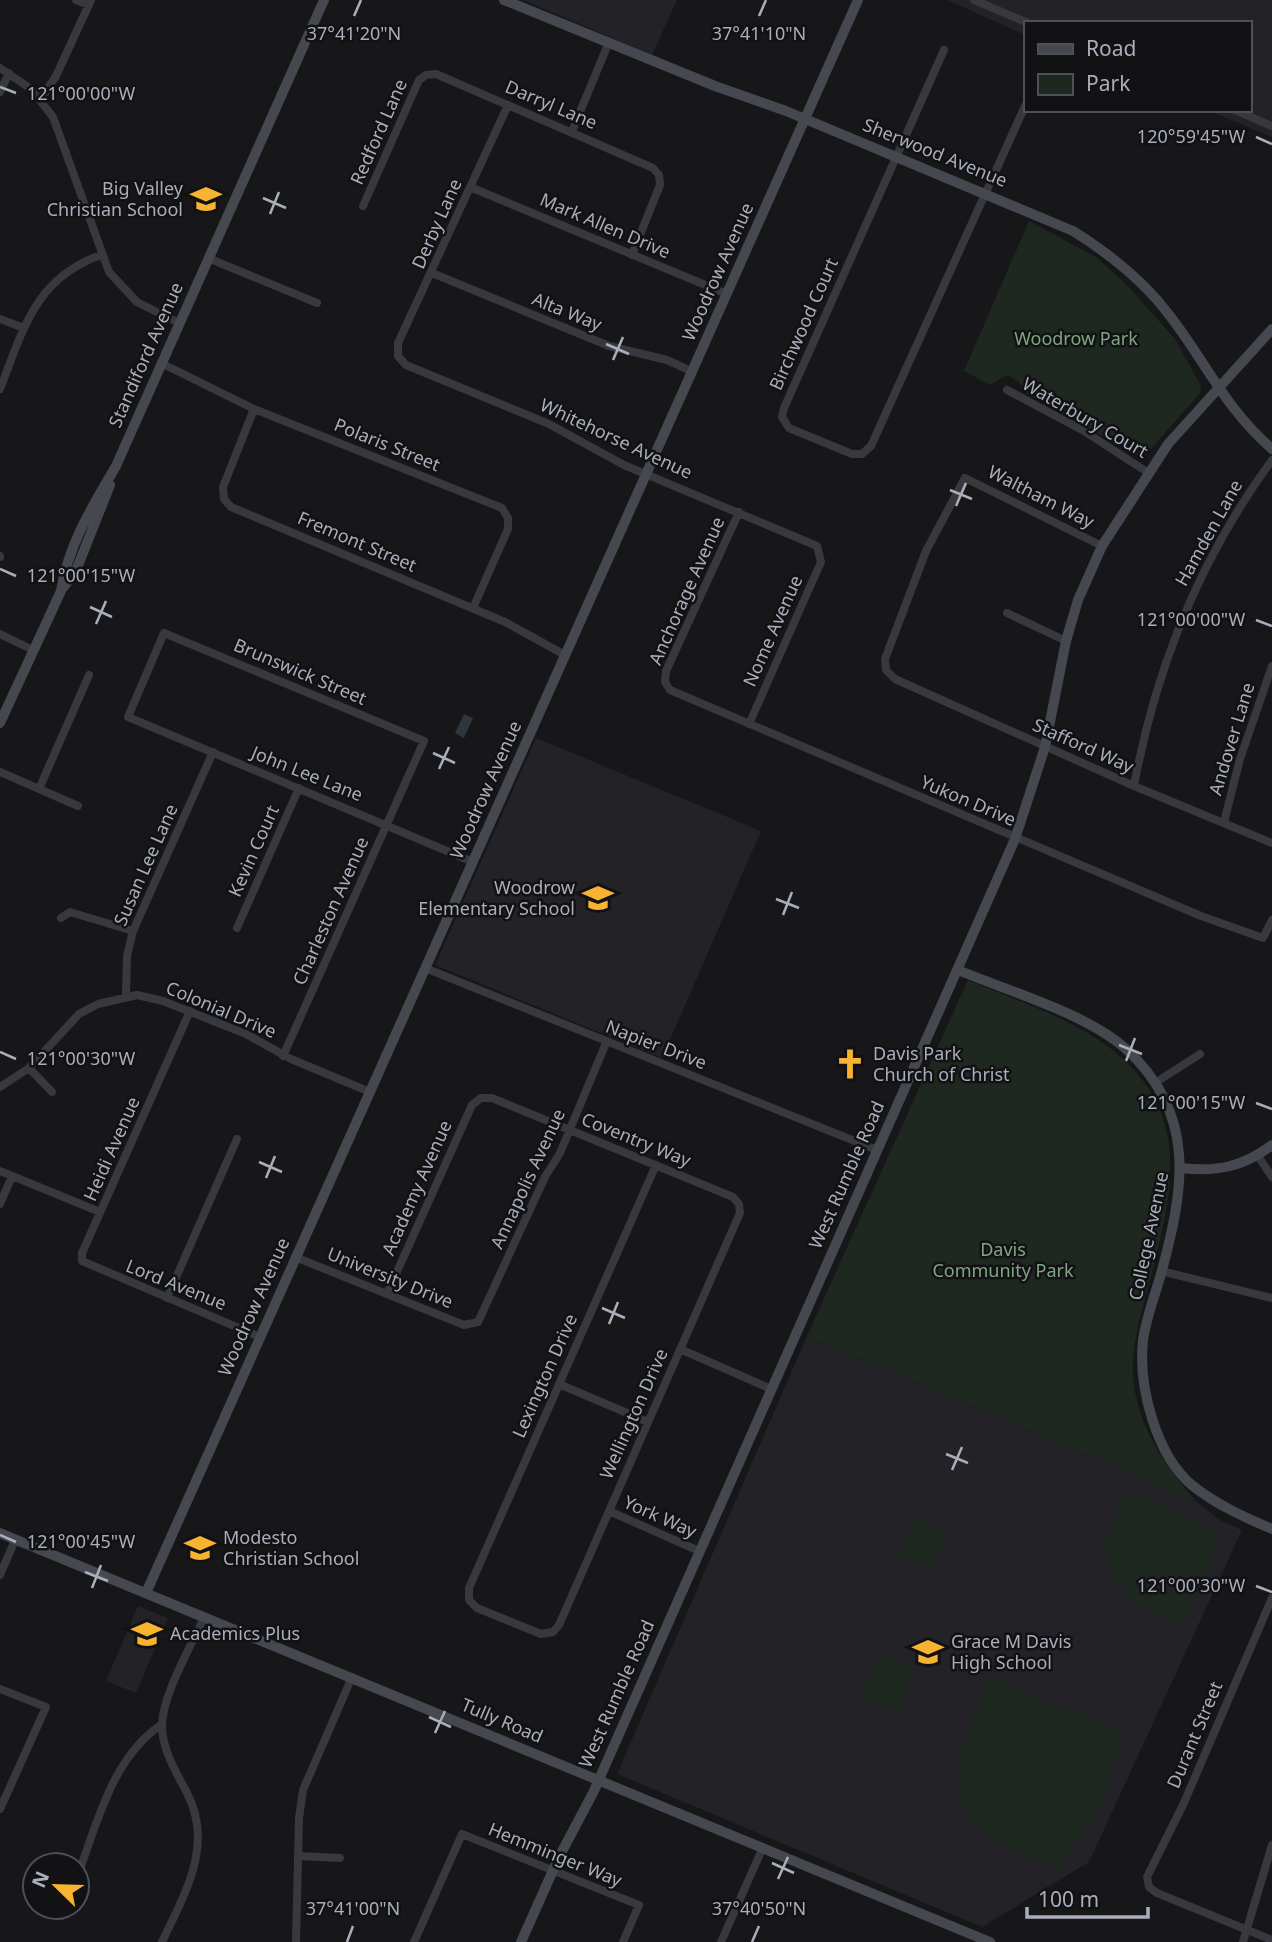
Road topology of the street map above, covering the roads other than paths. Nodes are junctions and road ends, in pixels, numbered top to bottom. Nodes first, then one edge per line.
1 (76, 0) edge
2 (324, 0) edge
3 (504, 0) edge
4 (858, 0) edge
5 (974, 0) edge
6 (90, 3) edge
7 (1024, 21) edge
8 (609, 42) junction
9 (944, 50) dead end
10 (4, 70) edge
11 (426, 75) joint
12 (0, 92) edge
13 (41, 99) junction
14 (508, 104) junction
15 (1024, 108) edge
16 (1240, 112) edge
17 (805, 119) junction
18 (1272, 126) edge
19 (572, 131) junction
20 (897, 156) junction
21 (470, 187) junction
22 (986, 192) junction
23 (363, 206) dead end
24 (101, 255) junction
25 (632, 255) junction
26 (208, 258) junction
27 (432, 273) junction
28 (727, 294) junction
29 (317, 303) dead end
30 (0, 319) edge
31 (179, 323) junction
32 (24, 328) junction
33 (1272, 329) edge
34 (398, 356) joint
35 (162, 363) junction
36 (693, 372) junction
37 (1216, 387) junction
38 (0, 389) edge
39 (1007, 390) dead end
40 (254, 409) junction
41 (1272, 449) edge
42 (1272, 460) edge
43 (1147, 472) junction
44 (646, 474) junction
45 (739, 512) junction
46 (1102, 546) junction
47 (820, 551) joint
48 (473, 608) junction
49 (1007, 613) dead end
50 (0, 634) edge
51 (1066, 641) junction
52 (33, 650) junction
53 (565, 655) junction
54 (1272, 666) edge
55 (886, 670) joint
56 (89, 675) dead end
57 (666, 684) joint
58 (128, 717) joint
59 (0, 723) edge
60 (749, 723) junction
61 (424, 741) joint
62 (1045, 747) junction
63 (213, 752) junction
64 (0, 772) edge
65 (1134, 786) junction
66 (299, 788) junction
67 (39, 789) junction
68 (78, 806) dead end
69 (1224, 822) junction
70 (387, 824) junction
71 (1015, 839) junction
72 (1272, 843) edge
73 (473, 862) junction
74 (61, 918) dead end
75 (1272, 920) edge
76 (237, 928) dead end
77 (132, 931) junction
78 (425, 968) junction
79 (957, 970) junction
80 (126, 995) junction
81 (190, 1011) junction
82 (606, 1042) junction
83 (1200, 1054) dead end
84 (284, 1056) junction
85 (29, 1068) junction
86 (1155, 1083) junction
87 (0, 1087) edge
88 (52, 1092) dead end
89 (370, 1092) junction
90 (480, 1099) joint
91 (570, 1129) junction
92 (237, 1139) dead end
93 (1272, 1145) edge
94 (877, 1150) junction
95 (1258, 1156) junction
96 (656, 1165) junction
97 (1182, 1168) junction
98 (0, 1171) edge
99 (12, 1176) junction
100 (1272, 1177) edge
101 (0, 1204) edge
102 (739, 1204) joint
103 (100, 1212) junction
104 (295, 1257) junction
105 (82, 1261) joint
106 (1161, 1271) junction
107 (387, 1294) junction
108 (167, 1298) junction
109 (1272, 1298) edge
110 (473, 1324) joint
111 (260, 1337) junction
112 (680, 1349) junction
113 (559, 1384) junction
114 (771, 1389) junction
115 (648, 1422) junction
116 (609, 1511) junction
117 (1272, 1528) edge
118 (0, 1533) edge
119 (15, 1540) junction
120 (699, 1551) junction
121 (0, 1575) edge
122 (146, 1594) junction
123 (1272, 1598) edge
124 (204, 1617) junction
125 (550, 1633) joint
126 (352, 1677) junction
127 (0, 1689) edge
128 (162, 1724) junction
129 (598, 1781) junction
130 (0, 1809) edge
131 (1272, 1845) edge
132 (763, 1847) junction
133 (87, 1851) edge
134 (298, 1856) junction
135 (340, 1858) dead end
136 (553, 1871) junction
137 (1247, 1929) junction
138 (1272, 1940) edge
139 (162, 1942) edge
140 (296, 1942) edge
141 (414, 1942) edge
142 (521, 1942) edge
143 (623, 1942) edge
144 (721, 1942) edge
145 (990, 1942) edge
146 (1243, 1942) edge

1 - 6 street
2 - 26 street, Standiford Avenue
3 - 8 street, Sherwood Avenue
4 - 17 street, Woodrow Avenue
5 - 7 street
6 - 13 street
8 - 17 street, Sherwood Avenue
8 - 19 street
9 - 20 street, Birchwood Court
10 - 12 street
10 - 13 street
11 - 14 street, Darryl Lane
11 - 23 street, Redford Lane
13 - 24 street
14 - 19 street, Darryl Lane
14 - 21 street, Derby Lane
15 - 22 street, Birchwood Court
16 - 18 street
17 - 20 street, Sherwood Avenue
17 - 28 street, Woodrow Avenue
19 - 25 street, Darryl Lane
20 - 22 street, Sherwood Avenue
20 - 22 street, Birchwood Court
21 - 25 street, Mark Allen Drive
21 - 27 street, Derby Lane
22 - 37 street, Sherwood Avenue
24 - 31 street
24 - 32 street
25 - 28 street, Mark Allen Drive
26 - 29 street
26 - 31 street, Standiford Avenue
27 - 34 street, Derby Lane
27 - 36 street, Alta Way
28 - 36 street, Woodrow Avenue
30 - 32 street
31 - 35 street, Standiford Avenue
32 - 38 street
33 - 37 street, West Rumble Road
34 - 44 street, Whitehorse Avenue
35 - 40 street, Polaris Street
35 - 52 street, Standiford Avenue
36 - 44 street, Woodrow Avenue
37 - 41 street, Sherwood Avenue
37 - 43 street, West Rumble Road
39 - 43 street, Waterbury Court
40 - 48 street, Fremont Street
40 - 48 street, Polaris Street
42 - 65 street, Hamden Lane
43 - 46 street, West Rumble Road
44 - 45 street, Whitehorse Avenue
44 - 53 street, Woodrow Avenue
45 - 47 street, Whitehorse Avenue
45 - 57 street, Anchorage Avenue
46 - 51 street, West Rumble Road
46 - 55 street, Waltham Way
47 - 60 street, Nome Avenue
48 - 53 street, Fremont Street
49 - 51 street
50 - 52 street
51 - 62 street, West Rumble Road
52 - 59 street, Standiford Avenue
53 - 73 street, Woodrow Avenue
54 - 69 street, Andover Lane
55 - 62 street, Stafford Way
56 - 67 street
57 - 60 street, Yukon Drive
58 - 61 street, Brunswick Street
58 - 63 street, John Lee Lane
60 - 71 street, Yukon Drive
61 - 70 street, Charleston Avenue
62 - 65 street, Stafford Way
62 - 71 street, West Rumble Road
63 - 66 street, John Lee Lane
63 - 77 street, Susan Lee Lane
64 - 67 street
65 - 69 street, Stafford Way
66 - 70 street, John Lee Lane
66 - 76 street, Kevin Court
67 - 68 street
69 - 72 street, Stafford Way
70 - 73 street, John Lee Lane
70 - 84 street, Charleston Avenue
71 - 75 street, Yukon Drive
71 - 79 street, West Rumble Road
73 - 78 street, Woodrow Avenue
74 - 77 street
77 - 80 street, Susan Lee Lane
78 - 82 street, Napier Drive
78 - 89 street, Woodrow Avenue
79 - 86 street, College Avenue
79 - 94 street, West Rumble Road
80 - 81 street, Colonial Drive
80 - 85 street, Colonial Drive
81 - 84 street, Colonial Drive
81 - 103 street, Heidi Avenue
82 - 91 street, Annapolis Avenue
82 - 94 street, Napier Drive
83 - 86 street
84 - 89 street, Colonial Drive
85 - 87 street, Colonial Drive
85 - 88 street
86 - 97 street, College Avenue
89 - 104 street, Woodrow Avenue
90 - 91 street, Coventry Way
90 - 107 street, Academy Avenue
91 - 96 street, Coventry Way
91 - 110 street, Annapolis Avenue
92 - 108 street
93 - 95 street
94 - 114 street, West Rumble Road
95 - 97 street
95 - 100 street
96 - 102 street, Coventry Way
96 - 113 street, Lexington Drive
97 - 106 street, College Avenue
98 - 99 street
99 - 101 street
99 - 103 street
102 - 112 street, Wellington Drive
103 - 105 street, Heidi Avenue
104 - 107 street, University Drive
104 - 111 street, Woodrow Avenue
105 - 108 street, Lord Avenue
106 - 109 street
106 - 117 street, College Avenue
107 - 110 street, University Drive
108 - 111 street, Lord Avenue
111 - 122 street, Woodrow Avenue
112 - 114 street
112 - 115 street, Wellington Drive
113 - 115 street
113 - 125 street, Lexington Drive
114 - 120 street, West Rumble Road
115 - 116 street, Wellington Drive
116 - 120 street, York Way
116 - 125 street, Wellington Drive
118 - 119 street, Tully Road
119 - 121 street
119 - 122 street, Tully Road
120 - 129 street, West Rumble Road
122 - 124 street, Tully Road
123 - 137 street, Durant Street
124 - 126 street, Tully Road
124 - 128 street
126 - 129 street, Tully Road
126 - 134 street
127 - 130 street
128 - 133 street
128 - 139 street
129 - 132 street, Tully Road
129 - 136 street, West Rumble Road
131 - 137 street
132 - 144 street
132 - 145 street, Tully Road
134 - 135 street
134 - 140 street
136 - 141 street, Hemminger Way
136 - 142 street, West Rumble Road
136 - 143 street, Hemminger Way
137 - 138 street
137 - 146 street

